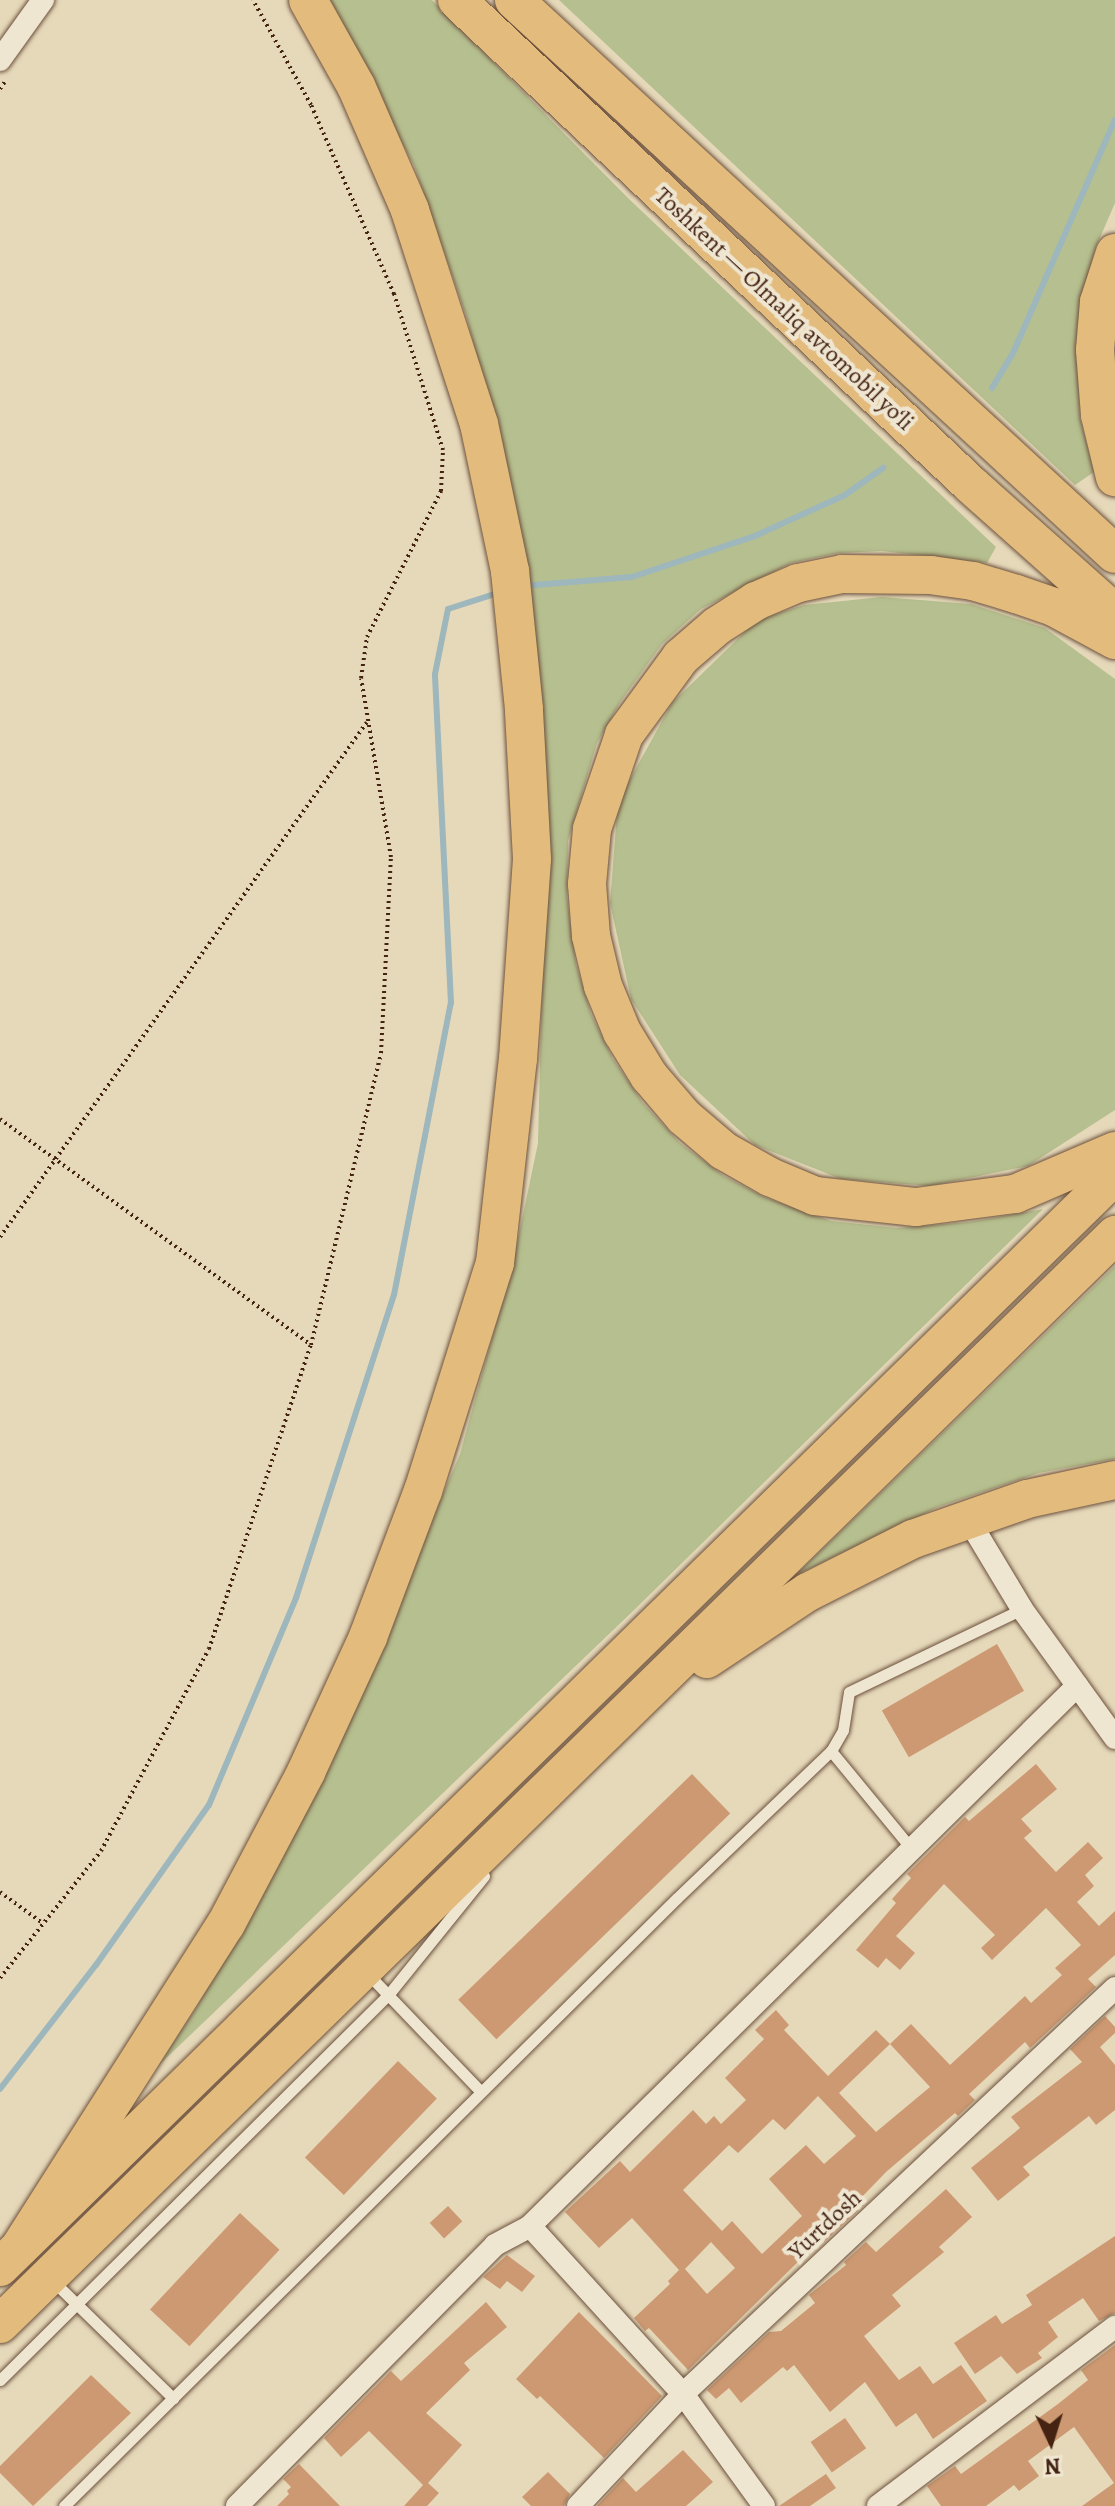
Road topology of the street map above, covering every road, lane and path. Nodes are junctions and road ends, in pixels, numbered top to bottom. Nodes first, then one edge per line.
1 (43, 0) edge
2 (253, 0) edge
3 (308, 0) edge
4 (457, 0) edge
5 (514, 0) edge
6 (0, 60) edge
7 (1115, 253) edge
8 (1115, 477) edge
9 (1115, 554) edge
10 (1115, 613) edge
11 (1115, 640) edge
12 (367, 722) junction
13 (0, 1119) edge
14 (1115, 1151) edge
15 (57, 1160) junction
16 (1115, 1175) edge
17 (1115, 1235) edge
18 (0, 1237) edge
19 (311, 1345) junction
20 (1115, 1480) edge
21 (968, 1519) junction
22 (1022, 1609) junction
23 (1077, 1686) junction
24 (1115, 1738) edge
25 (831, 1751) junction
26 (578, 1759) junction
27 (508, 1846) dead end
28 (910, 1847) junction
29 (488, 1871) dead end
30 (0, 1892) edge
31 (41, 1922) junction
32 (0, 1978) edge
33 (375, 1982) junction
34 (1115, 1988) edge
35 (481, 2092) junction
36 (530, 2226) junction
37 (10, 2257) edge
38 (48, 2276) junction
39 (76, 2304) junction
40 (0, 2324) edge
41 (1115, 2327) edge
42 (0, 2380) edge
43 (683, 2394) junction
44 (173, 2398) junction
45 (64, 2506) edge
46 (237, 2506) edge
47 (578, 2506) edge
48 (764, 2506) edge
49 (878, 2506) edge

1 - 6 street
2 - 12 path
3 - 37 highway
4 - 10 highway, Toshkent — Olmaliq avtomobil yo‘li
5 - 9 highway, Toshkent — Olmaliq avtomobil yo‘li
7 - 8 highway
11 - 14 highway
12 - 15 path
12 - 19 path
13 - 15 path
15 - 18 path
15 - 19 path
16 - 37 highway
17 - 26 highway
19 - 31 path
20 - 21 highway
21 - 22 street
21 - 26 highway
22 - 23 street
22 - 25 lane
23 - 24 street
23 - 28 street
25 - 28 lane
25 - 35 lane
26 - 27 lane
26 - 33 highway
28 - 36 street
29 - 33 lane
30 - 31 path
31 - 32 path
33 - 35 lane
33 - 38 highway
33 - 39 lane
34 - 43 street, Yurtdosh
35 - 44 lane
36 - 43 street
36 - 46 street
38 - 39 lane
38 - 40 highway
39 - 42 lane
39 - 44 lane
41 - 49 street
43 - 47 street, Yurtdosh
43 - 48 street
44 - 45 lane

